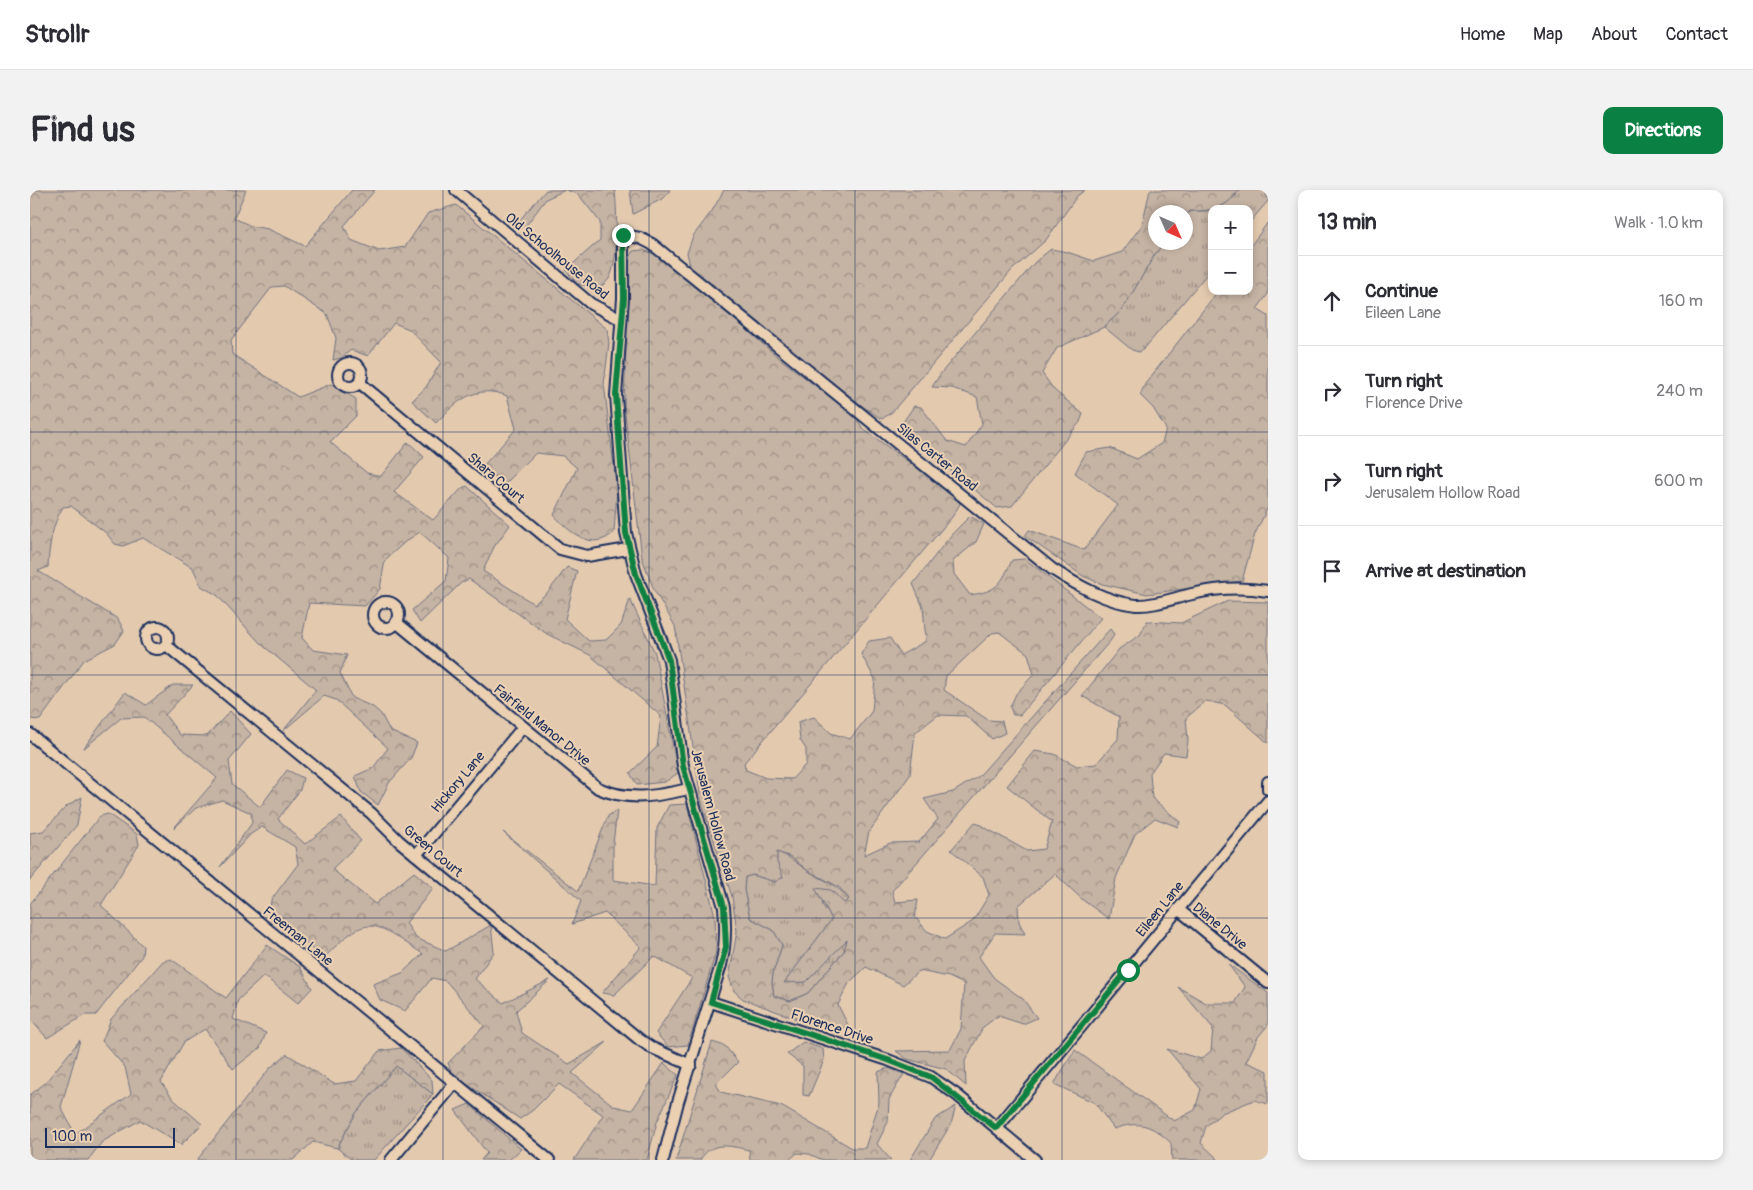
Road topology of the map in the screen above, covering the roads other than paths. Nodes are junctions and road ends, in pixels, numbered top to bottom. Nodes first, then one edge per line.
1 (456, 190) edge
2 (623, 235) joint
3 (620, 319) junction
4 (360, 382) dead end
5 (628, 549) junction
6 (1268, 592) edge
7 (396, 622) dead end
8 (166, 645) dead end
9 (523, 727) junction
10 (30, 734) edge
11 (1268, 782) edge
12 (689, 789) junction
13 (1268, 789) edge
14 (1268, 801) edge
15 (416, 855) junction
16 (1178, 909) junction
17 (1268, 983) edge
18 (711, 1002) junction
19 (691, 1065) junction
20 (455, 1083) junction
21 (996, 1128) junction
22 (391, 1160) edge
23 (549, 1160) edge
24 (663, 1160) edge
25 (1035, 1160) edge

1 - 3 street, Old Schoolhouse Road
2 - 3 street, Jerusalem Hollow Road
2 - 6 street, Silas Carter Road
3 - 5 street, Jerusalem Hollow Road
4 - 5 street, Shara Court
5 - 12 street, Jerusalem Hollow Road
7 - 9 street, Fairfield Manor Drive
8 - 15 street, Green Court
9 - 12 street, Fairfield Manor Drive
9 - 15 street, Hickory Lane
10 - 20 street, Freeman Lane
11 - 13 street
12 - 18 street, Jerusalem Hollow Road
14 - 16 street, Eileen Lane
15 - 19 street, Green Court
16 - 17 street, Diane Drive
16 - 21 street, Eileen Lane
18 - 19 street, Jerusalem Hollow Road
18 - 21 street, Florence Drive
19 - 24 street, Jerusalem Hollow Road
20 - 22 street
20 - 23 street, Freeman Lane
21 - 25 street, Florence Drive

